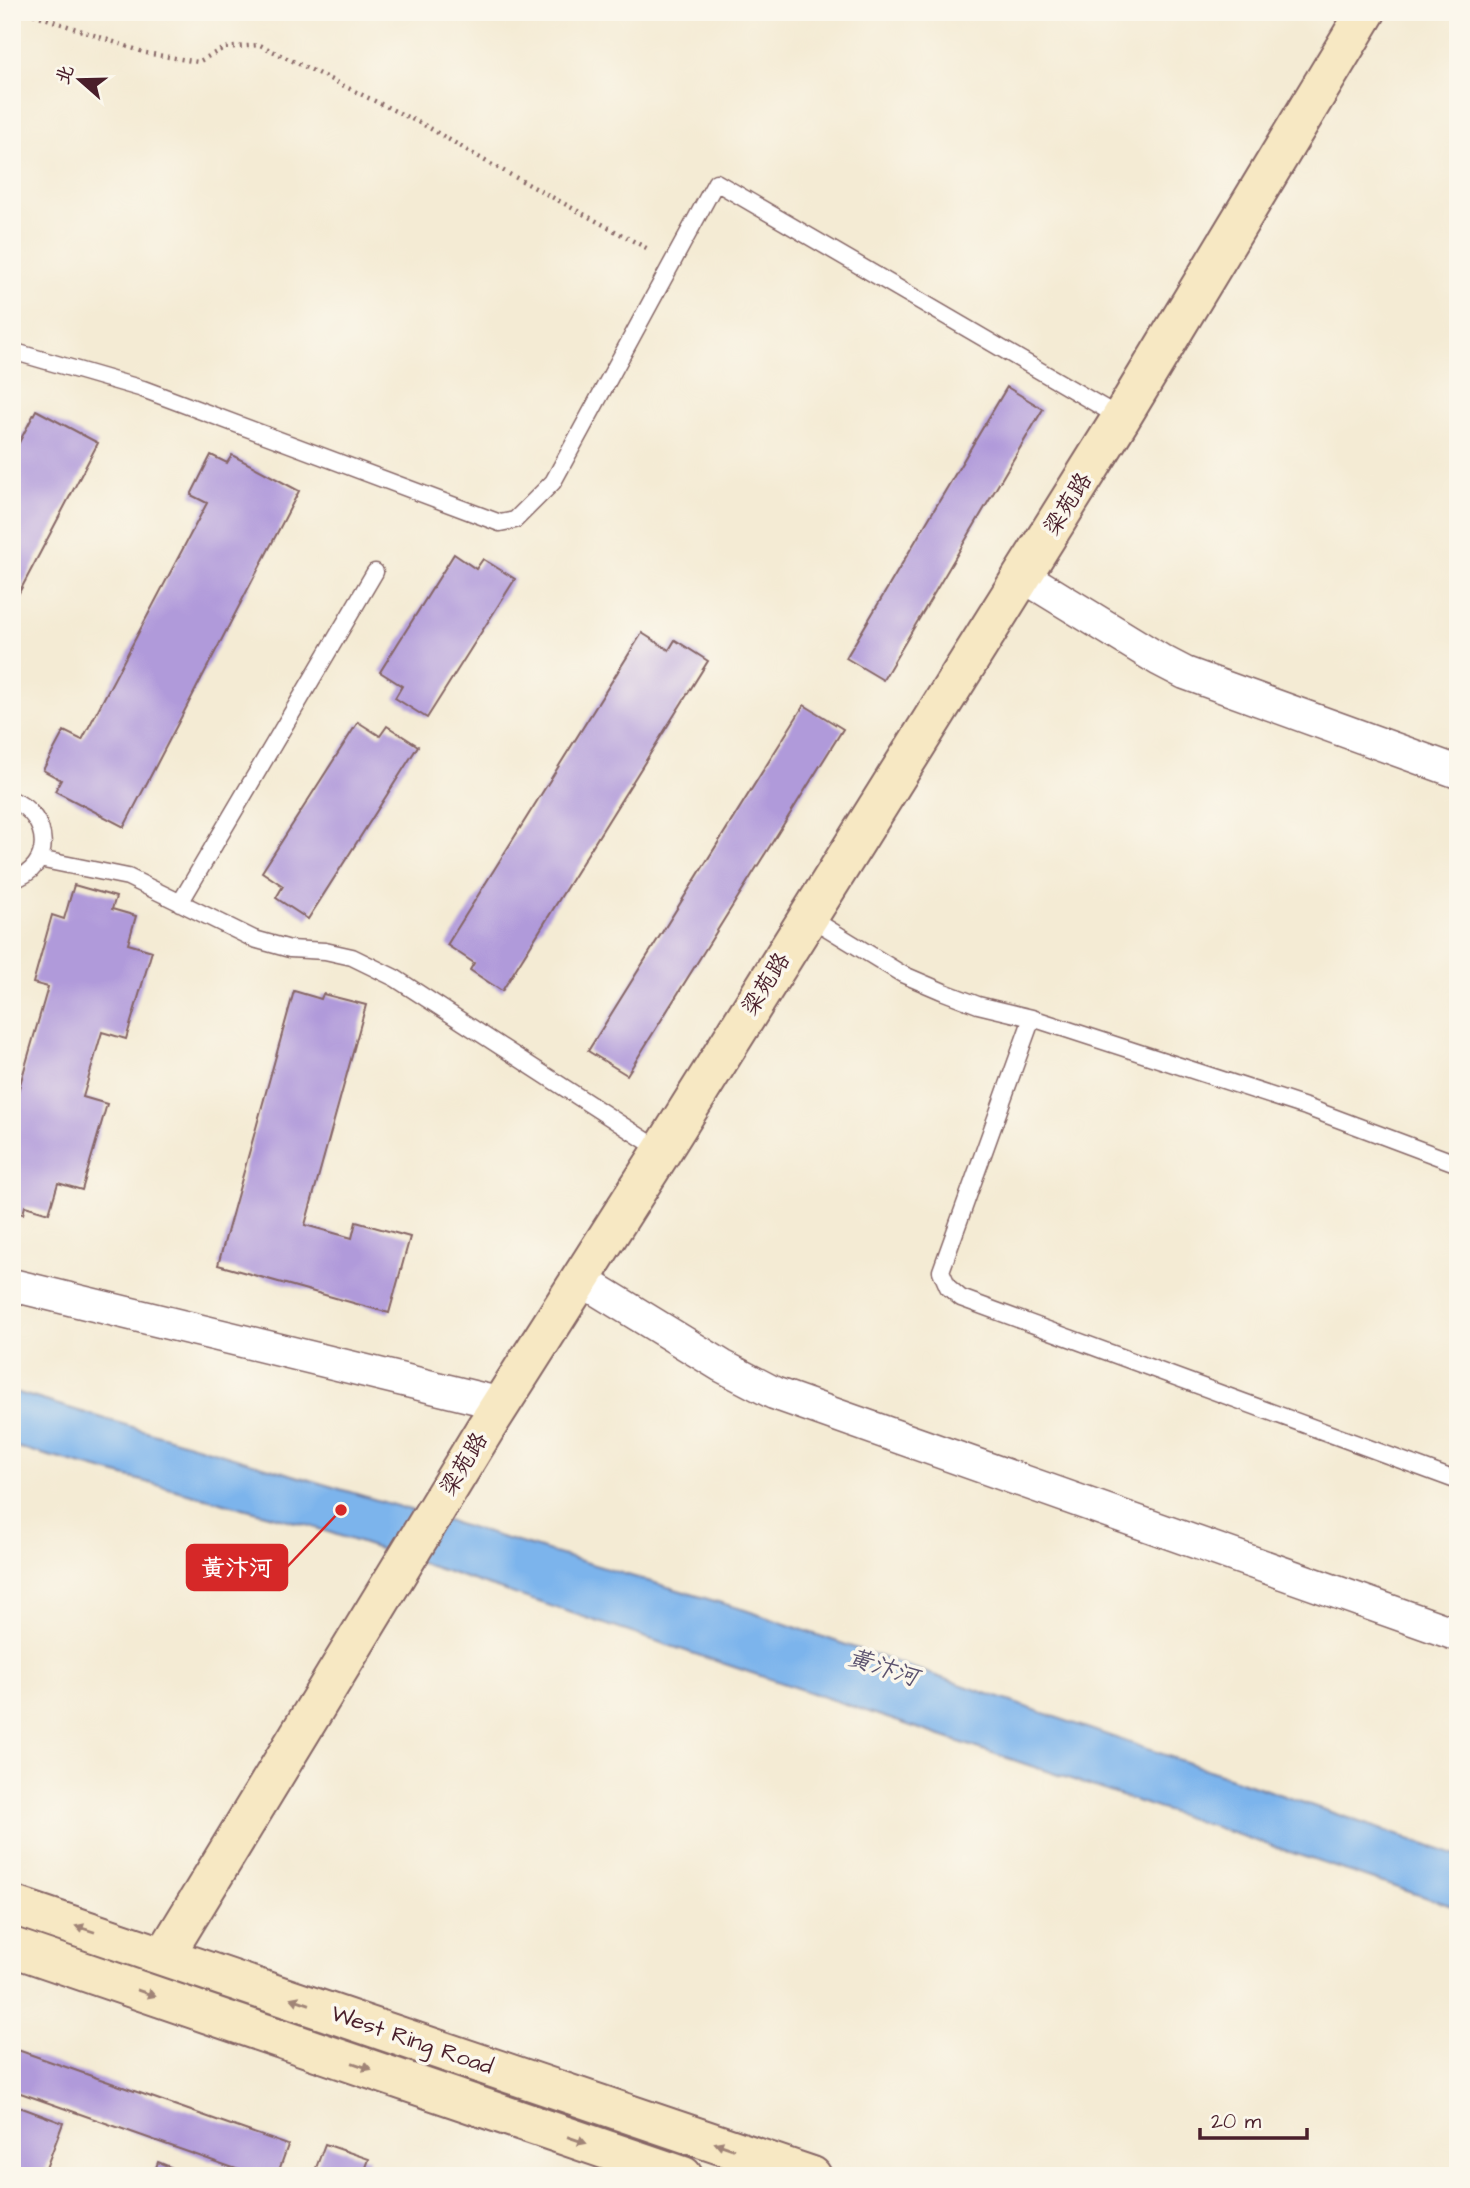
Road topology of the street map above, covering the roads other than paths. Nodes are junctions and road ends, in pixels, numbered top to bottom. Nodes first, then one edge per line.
1 (1366, 12) edge
2 (12, 351) edge
3 (1121, 418) junction
4 (375, 572) dead end
5 (1023, 576) junction
6 (1458, 772) edge
7 (12, 800) edge
8 (39, 859) junction
9 (12, 880) edge
10 (180, 903) junction
11 (809, 917) junction
12 (1032, 1018) junction
13 (662, 1152) junction
14 (1458, 1164) edge
15 (580, 1279) junction
16 (12, 1285) edge
17 (493, 1417) junction
18 (1458, 1481) edge
19 (1458, 1635) edge
20 (12, 1905) edge
21 (12, 1947) edge
22 (164, 1955) junction
23 (683, 2176) edge
24 (812, 2176) edge

1 - 3 street, 梁苑路
2 - 3 lane
3 - 5 street, 梁苑路
4 - 10 lane
5 - 6 street
5 - 11 street, 梁苑路
7 - 8 lane
8 - 9 lane
8 - 10 lane
10 - 13 lane
11 - 12 lane
11 - 13 street, 梁苑路
12 - 14 lane
12 - 18 lane
13 - 15 street, 梁苑路
15 - 17 street, 梁苑路
15 - 19 street
16 - 17 street
17 - 22 street, 梁苑路
22 -> 20 street, West Ring Road
21 -> 23 street, West Ring Road
24 -> 22 street, West Ring Road

